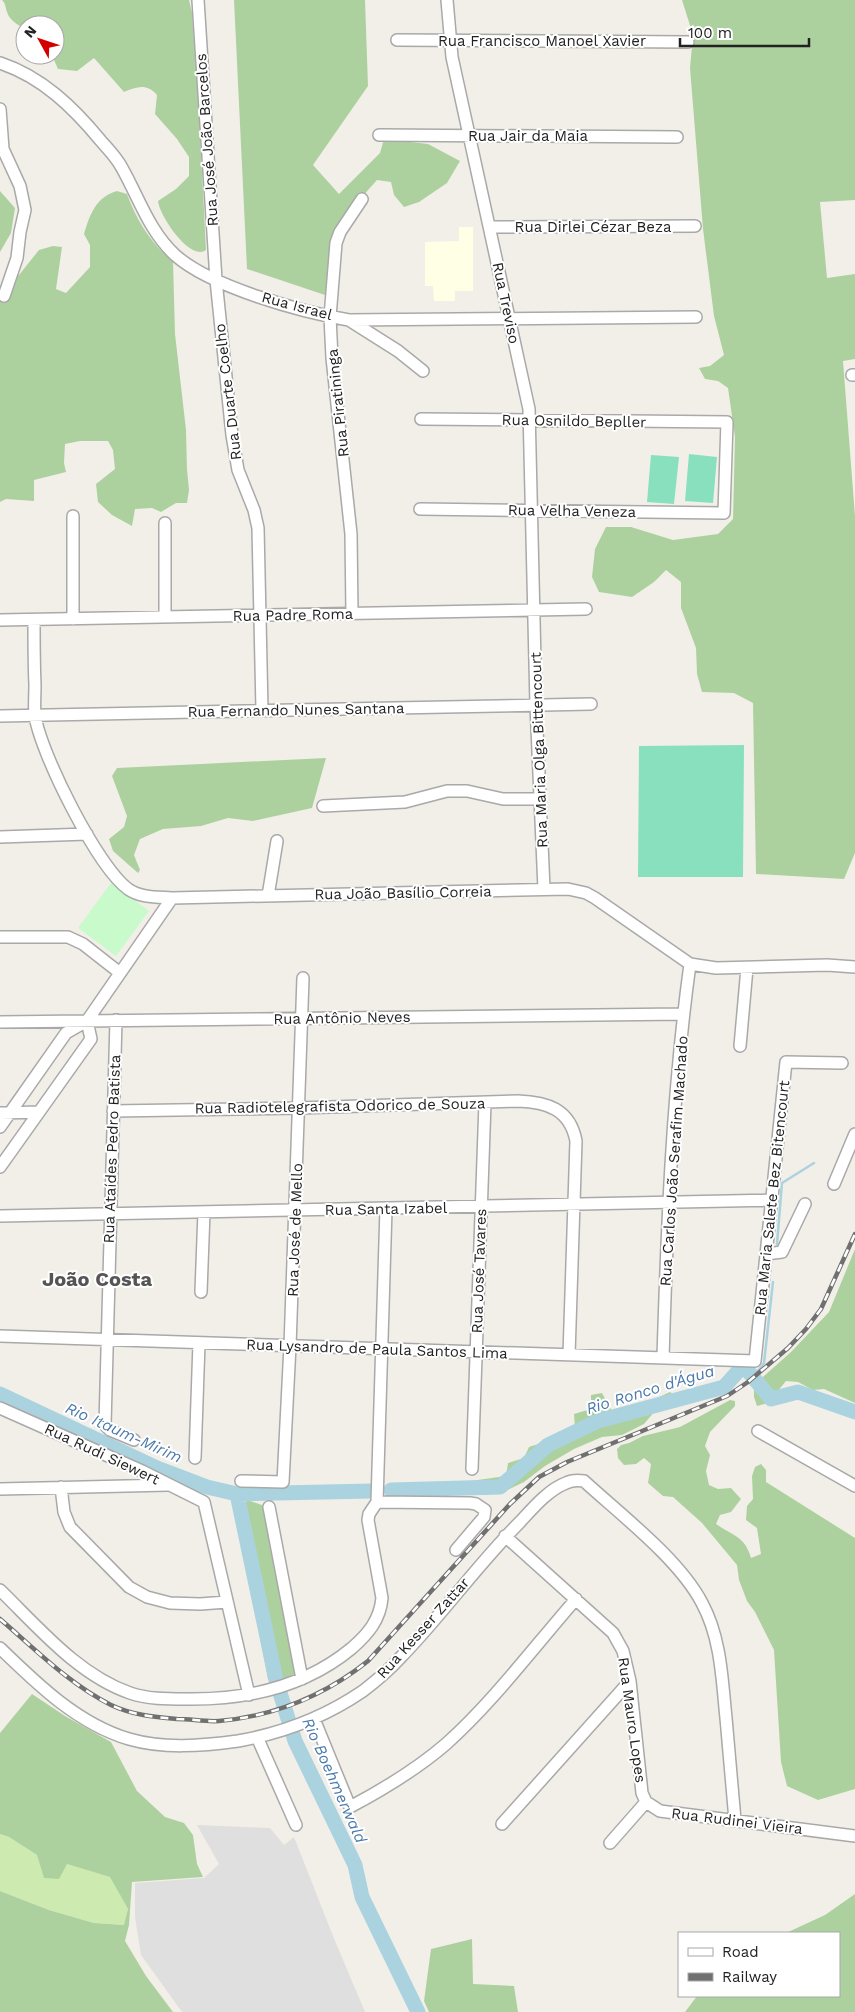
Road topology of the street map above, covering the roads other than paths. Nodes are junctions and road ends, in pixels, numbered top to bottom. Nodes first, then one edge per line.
1 (198, 0) edge
2 (447, 0) edge
3 (397, 40) dead end
4 (450, 40) junction
5 (688, 42) dead end
6 (0, 63) edge
7 (0, 109) edge
8 (379, 135) dead end
9 (469, 135) junction
10 (677, 137) dead end
11 (362, 199) dead end
12 (695, 226) dead end
13 (490, 227) junction
14 (216, 280) junction
15 (4, 296) dead end
16 (330, 316) junction
17 (696, 318) dead end
18 (510, 319) junction
19 (349, 320) junction
20 (423, 371) dead end
21 (421, 419) dead end
22 (530, 420) junction
23 (420, 509) dead end
24 (532, 511) junction
25 (724, 513) joint
26 (73, 516) dead end
27 (165, 522) dead end
28 (586, 610) dead end
29 (534, 611) junction
30 (352, 614) junction
31 (260, 616) junction
32 (165, 618) junction
33 (73, 619) junction
34 (0, 620) edge
35 (34, 620) junction
36 (591, 704) dead end
37 (536, 705) junction
38 (262, 710) junction
39 (35, 715) junction
40 (0, 716) edge
41 (540, 798) junction
42 (324, 806) dead end
43 (87, 834) junction
44 (0, 837) edge
45 (277, 841) dead end
46 (544, 889) junction
47 (268, 896) junction
48 (172, 898) junction
49 (0, 937) edge
50 (690, 964) junction
51 (855, 967) edge
52 (746, 968) junction
53 (120, 973) junction
54 (303, 978) dead end
55 (683, 1014) junction
56 (302, 1018) junction
57 (116, 1020) junction
58 (87, 1021) junction
59 (0, 1022) edge
60 (740, 1046) dead end
61 (842, 1063) dead end
62 (484, 1103) junction
63 (299, 1108) junction
64 (113, 1111) junction
65 (39, 1112) junction
66 (5, 1113) edge
67 (0, 1127) edge
68 (855, 1134) edge
69 (0, 1167) edge
70 (834, 1184) dead end
71 (771, 1200) junction
72 (668, 1203) junction
73 (805, 1204) dead end
74 (574, 1205) junction
75 (481, 1207) junction
76 (386, 1208) junction
77 (295, 1211) junction
78 (204, 1212) junction
79 (110, 1214) junction
80 (0, 1216) edge
81 (766, 1254) junction
82 (201, 1292) dead end
83 (0, 1336) edge
84 (107, 1340) junction
85 (199, 1343) junction
86 (290, 1346) junction
87 (383, 1349) junction
88 (476, 1352) junction
89 (569, 1355) junction
90 (663, 1358) junction
91 (755, 1362) joint
92 (0, 1408) edge
93 (758, 1431) dead end
94 (134, 1440) dead end
95 (195, 1458) dead end
96 (472, 1469) dead end
97 (241, 1482) dead end
98 (169, 1485) junction
99 (855, 1486) edge
100 (61, 1488) junction
101 (0, 1489) edge
102 (377, 1502) junction
103 (269, 1507) dead end
104 (506, 1536) junction
105 (456, 1550) dead end
106 (0, 1590) edge
107 (576, 1599) junction
108 (227, 1602) junction
109 (0, 1648) edge
110 (302, 1679) junction
111 (630, 1680) junction
112 (249, 1695) junction
113 (314, 1719) junction
114 (257, 1737) junction
115 (646, 1802) junction
116 (735, 1820) junction
117 (502, 1824) dead end
118 (296, 1825) dead end
119 (855, 1836) edge
120 (610, 1843) dead end

1 - 14 street, Rua José João Barcelos
2 - 4 street, Rua Treviso
3 - 4 street, Rua Francisco Manoel Xavier
4 - 5 street, Rua Francisco Manoel Xavier
4 - 9 street, Rua Treviso
6 - 14 street, Rua Israel
7 - 15 street
8 - 9 street, Rua Jair da Maia
9 - 10 street, Rua Jair da Maia
9 - 13 street, Rua Treviso
11 - 16 street, Rua Piratininga
12 - 13 street, Rua Dirlei Cézar Beza
13 - 18 street, Rua Treviso
14 - 16 street, Rua Israel
14 - 31 street, Rua Duarte Coelho
16 - 19 street, Rua Israel
16 - 30 street, Rua Piratininga
17 - 18 street, Rua Israel
18 - 19 street, Rua Israel
18 - 22 street, Rua Treviso
19 - 20 street
21 - 22 street, Rua Osnildo Bepller
22 - 24 street, Rua Treviso
22 - 25 street, Rua Osnildo Bepller
23 - 24 street, Rua Velha Veneza
24 - 25 street, Rua Velha Veneza
24 - 29 street, Rua Treviso
26 - 33 street
27 - 32 street
28 - 29 street, Rua Padre Roma
29 - 30 street, Rua Padre Roma
29 - 37 street, Rua Maria Olga Bittencourt
30 - 31 street, Rua Padre Roma
31 - 32 street, Rua Padre Roma
31 - 38 street, Rua Duarte Coelho
32 - 33 street, Rua Padre Roma
33 - 35 street, Rua Padre Roma
34 - 35 street, Rua Padre Roma
35 - 39 street, Rua João Basílio Correia
36 - 37 street, Rua Fernando Nunes Santana
37 - 38 street, Rua Fernando Nunes Santana
37 - 41 street, Rua Maria Olga Bittencourt
38 - 39 street, Rua Fernando Nunes Santana
39 - 40 street, Rua Fernando Nunes Santana
39 - 43 street, Rua João Basílio Correia
41 - 42 street
41 - 46 street, Rua Maria Olga Bittencourt
43 - 44 street
43 - 48 street, Rua João Basílio Correia
45 - 47 street
46 - 47 street, Rua João Basílio Correia
46 - 50 street, Rua João Basílio Correia
47 - 48 street, Rua João Basílio Correia
48 - 53 street
49 - 53 street
50 - 52 street, Rua João Basílio Correia
50 - 55 street, Rua Carlos João Serafim Machado
51 - 52 street, Rua João Basílio Correia
52 - 60 street
53 - 58 street
54 - 56 street, Rua José de Mello
55 - 56 street, Rua Antônio Neves
55 - 72 street, Rua Carlos João Serafim Machado
56 - 57 street, Rua Antônio Neves
56 - 63 street, Rua José de Mello
57 - 58 street, Rua Antônio Neves
57 - 64 street, Rua Ataídes Pedro Batista
58 - 59 street, Rua Antônio Neves
58 - 65 street
58 - 66 street
61 - 71 street, Rua Maria Salete Bez Bitencourt
62 - 63 street, Rua Radiotelegrafista Odorico de Souza
62 - 74 street, Rua Radiotelegrafista Odorico de Souza
62 - 75 street, Rua José Tavares
63 - 64 street, Rua Radiotelegrafista Odorico de Souza
63 - 77 street, Rua José de Mello
64 - 79 street, Rua Ataídes Pedro Batista
65 - 66 street
65 - 69 street
66 - 67 street
68 - 70 street
71 - 72 street, Rua Santa Izabel
71 - 81 street, Rua Maria Salete Bez Bitencourt
72 - 74 street, Rua Santa Izabel
72 - 90 street, Rua Carlos João Serafim Machado
73 - 81 street
74 - 75 street, Rua Santa Izabel
74 - 89 street
75 - 76 street, Rua Santa Izabel
75 - 88 street, Rua José Tavares
76 - 77 street, Rua Santa Izabel
76 - 87 street
77 - 78 street, Rua Santa Izabel
77 - 86 street, Rua José de Mello
78 - 79 street, Rua Santa Izabel
78 - 82 street
79 - 80 street, Rua Santa Izabel
79 - 84 street, Rua Ataídes Pedro Batista
81 - 91 street, Rua Maria Salete Bez Bitencourt
83 - 84 street, Rua Lysandro de Paula Santos Lima
84 - 85 street, Rua Lysandro de Paula Santos Lima
84 - 94 street, Rua Ataídes Pedro Batista
85 - 86 street, Rua Lysandro de Paula Santos Lima
85 - 95 street
86 - 87 street, Rua Lysandro de Paula Santos Lima
86 - 97 street, Rua José de Mello
87 - 88 street, Rua Lysandro de Paula Santos Lima
87 - 102 street
88 - 89 street, Rua Lysandro de Paula Santos Lima
88 - 96 street, Rua José Tavares
89 - 90 street, Rua Lysandro de Paula Santos Lima
90 - 91 street, Rua Lysandro de Paula Santos Lima
92 - 98 street, Rua Rudi Siewert
93 - 99 street
98 - 100 street
98 - 108 street, Rua Rudi Siewert
100 - 101 street
100 - 108 street
102 - 105 street
102 - 110 street
103 - 110 street
104 - 107 street, Rua Mauro Lopes
104 - 113 street, Rua Kesser Zattar
104 - 116 street, Rua Kesser Zattar
106 - 112 street
107 - 111 street, Rua Mauro Lopes
107 - 113 street
108 - 112 street
109 - 114 street, Rua Kesser Zattar
110 - 112 street
111 - 115 street, Rua Mauro Lopes
111 - 117 street
113 - 114 street, Rua Kesser Zattar
114 - 118 street
115 - 116 street, Rua Rudinei Vieira
115 - 120 street
116 - 119 street, Rua Rudinei Vieira

